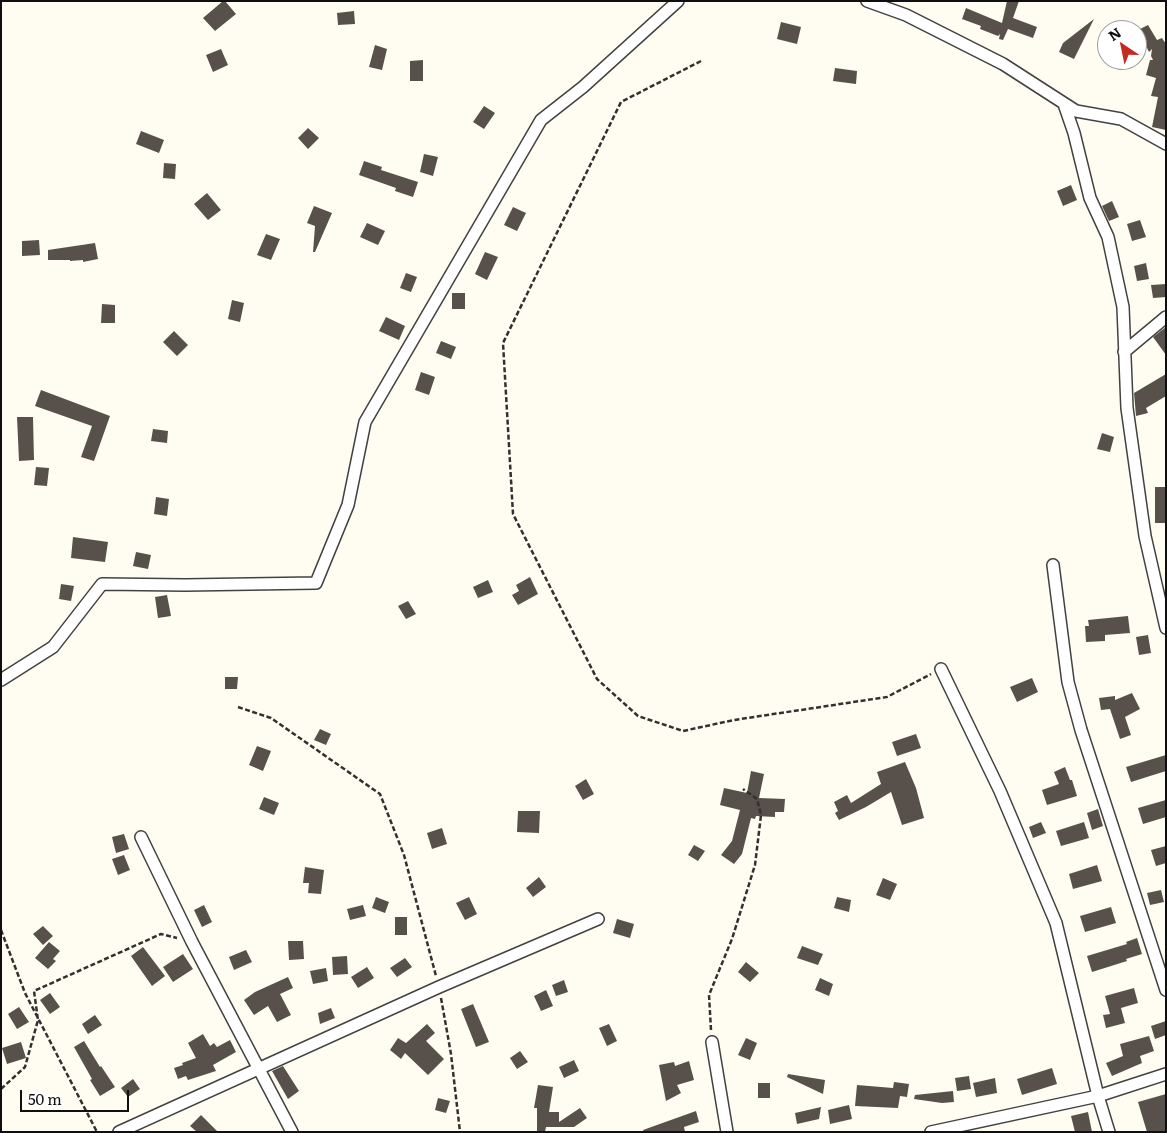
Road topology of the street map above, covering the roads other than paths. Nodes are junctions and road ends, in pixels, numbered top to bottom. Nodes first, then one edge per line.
1 (678, 1) edge
2 (867, 1) edge
3 (1064, 104) junction
4 (1166, 144) edge
5 (1166, 317) edge
6 (1124, 352) junction
7 (1053, 565) dead end
8 (1166, 628) edge
9 (941, 669) road end
10 (1, 680) edge
11 (141, 837) dead end
12 (598, 919) dead end
13 (1166, 990) edge
14 (712, 1042) road end
15 (257, 1068) junction
16 (1166, 1074) edge
17 (1098, 1096) junction
18 (120, 1132) edge
19 (292, 1132) edge
20 (727, 1132) edge
21 (931, 1132) edge
22 (1109, 1132) edge

1 - 10 street
2 - 3 street
3 - 4 street
3 - 6 street
5 - 6 street
6 - 8 street
7 - 13 street
9 - 17 street
11 - 15 street
12 - 15 street
14 - 20 street
15 - 18 street
15 - 19 street
16 - 17 street
17 - 21 street
17 - 22 street

